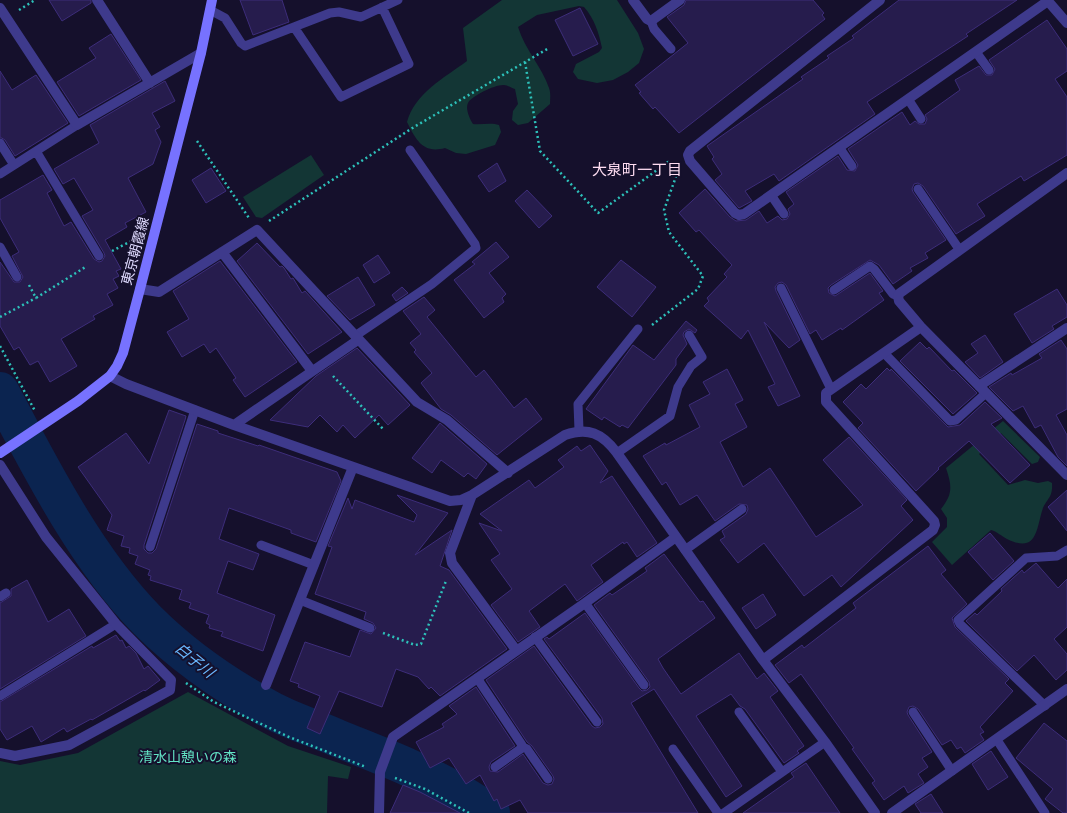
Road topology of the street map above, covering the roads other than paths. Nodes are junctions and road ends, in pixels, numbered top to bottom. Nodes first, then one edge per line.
1 (97, 0) edge
2 (398, 0) edge
3 (633, 0) edge
4 (680, 0) edge
5 (880, 0) edge
6 (1048, 0) edge
7 (211, 5) edge
8 (382, 7) junction
9 (0, 8) edge
10 (651, 21) junction
11 (1067, 23) edge
12 (294, 28) junction
13 (670, 49) dead end
14 (976, 52) junction
15 (201, 53) junction
16 (989, 70) dead end
17 (150, 83) junction
18 (908, 99) junction
19 (921, 119) dead end
20 (77, 125) junction
21 (0, 143) edge
22 (839, 147) junction
23 (410, 150) dead end
24 (36, 151) junction
25 (14, 165) junction
26 (852, 166) dead end
27 (1067, 173) edge
28 (0, 174) edge
29 (918, 189) dead end
30 (771, 196) junction
31 (784, 214) dead end
32 (0, 247) edge
33 (959, 248) junction
34 (222, 252) junction
35 (99, 257) road end
36 (17, 277) road end
37 (781, 288) dead end
38 (140, 289) junction
39 (834, 290) dead end
40 (898, 296) junction
41 (921, 328) junction
42 (1067, 328) edge
43 (638, 330) dead end
44 (689, 334) dead end
45 (357, 338) junction
46 (884, 353) junction
47 (312, 371) junction
48 (110, 376) junction
49 (831, 389) junction
50 (982, 390) junction
51 (195, 410) junction
52 (234, 424) junction
53 (579, 430) junction
54 (0, 452) edge
55 (617, 453) junction
56 (0, 465) edge
57 (353, 467) junction
58 (1066, 471) edge
59 (508, 473) junction
60 (472, 495) junction
61 (742, 509) dead end
62 (676, 537) junction
63 (260, 546) dead end
64 (150, 547) dead end
65 (685, 550) junction
66 (1067, 550) edge
67 (314, 565) junction
68 (300, 600) junction
69 (585, 604) junction
70 (116, 624) junction
71 (370, 628) road end
72 (535, 637) junction
73 (516, 650) junction
74 (763, 660) junction
75 (477, 678) junction
76 (266, 685) dead end
77 (644, 685) dead end
78 (1067, 689) edge
79 (0, 696) edge
80 (1045, 706) junction
81 (739, 712) dead end
82 (913, 712) dead end
83 (596, 722) dead end
84 (996, 740) junction
85 (825, 742) junction
86 (523, 747) junction
87 (673, 750) dead end
88 (0, 753) edge
89 (495, 767) dead end
90 (952, 771) junction
91 (782, 772) junction
92 (548, 778) dead end
93 (735, 810) edge
94 (379, 813) edge
95 (718, 813) edge
96 (724, 813) edge
97 (875, 813) edge
98 (892, 813) edge
99 (1045, 813) edge

1 - 17 street
2 - 8 lane
3 - 10 street
4 - 10 street
5 - 30 street
6 - 11 street
6 - 14 street
7 - 12 lane
7 - 15 main road, 東京朝霞線
8 - 12 lane
8 - 12 lane
9 - 20 street
10 - 13 lane
14 - 16 lane
14 - 18 street
15 - 17 street
15 - 38 main road, 東京朝霞線
17 - 20 street
18 - 19 lane
18 - 22 street
20 - 24 lane
21 - 25 lane
22 - 26 lane
22 - 30 street
23 - 45 lane
24 - 25 lane
24 - 35 lane
25 - 28 lane
27 - 33 street
29 - 33 lane
30 - 31 lane
32 - 36 lane
33 - 40 street
34 - 38 street
34 - 45 street
34 - 47 street
37 - 49 lane
38 - 48 main road, 東京朝霞線
39 - 40 lane
40 - 41 street
41 - 46 street
41 - 50 street
42 - 50 street
43 - 53 lane
44 - 55 lane
45 - 47 street
45 - 59 street
46 - 49 street
46 - 50 lane
47 - 52 street
48 - 51 street
48 - 54 main road, 東京朝霞線
49 - 74 street
50 - 58 street
51 - 52 street
51 - 64 lane
52 - 57 street
53 - 55 street
53 - 59 street
55 - 62 street
56 - 70 street
57 - 60 street
57 - 67 street
59 - 60 street
60 - 73 street
61 - 65 lane
62 - 65 street
62 - 69 street
63 - 67 lane
65 - 74 street
66 - 80 lane
67 - 68 street
68 - 71 lane
68 - 76 street
69 - 72 street
69 - 77 lane
70 - 79 lane
70 - 88 street
72 - 73 street
72 - 83 lane
73 - 75 street
74 - 85 street
75 - 86 lane
75 - 94 street
78 - 80 street
80 - 84 street
81 - 91 lane
82 - 90 lane
84 - 90 street
84 - 99 lane
85 - 91 lane
85 - 97 street
86 - 89 lane
86 - 92 lane
87 - 95 lane
90 - 98 street
91 - 93 lane
93 - 96 lane

